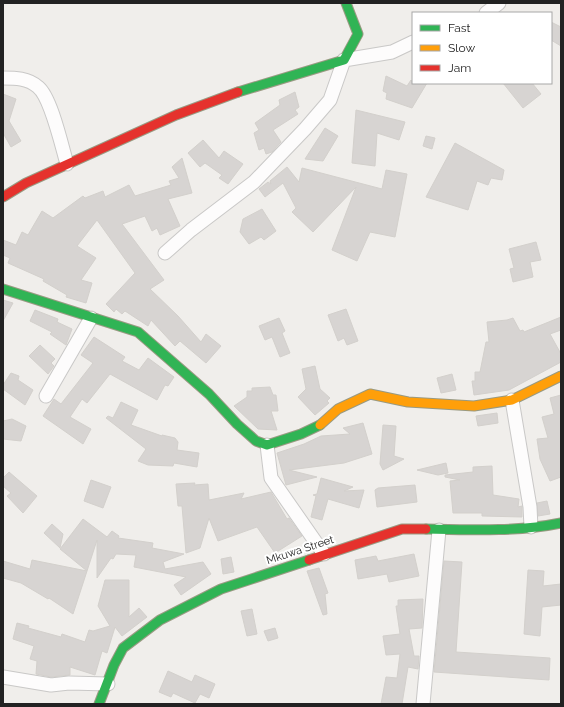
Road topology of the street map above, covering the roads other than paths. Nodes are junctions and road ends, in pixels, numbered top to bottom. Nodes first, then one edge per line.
1 (346, 3) edge
2 (499, 3) edge
3 (487, 12) edge
4 (412, 42) edge
5 (344, 60) junction
6 (3, 78) edge
7 (67, 164) junction
8 (3, 197) edge
9 (165, 253) dead end
10 (3, 289) edge
11 (91, 318) junction
12 (561, 376) edge
13 (46, 396) dead end
14 (512, 400) junction
15 (267, 445) junction
16 (561, 523) edge
17 (531, 527) junction
18 (439, 530) junction
19 (324, 554) junction
20 (3, 669) edge
21 (3, 677) edge
22 (20, 680) junction
23 (108, 684) junction
24 (99, 704) edge
25 (423, 704) edge

1 - 5 street
2 - 3 street
4 - 5 street
5 - 7 street
5 - 9 street
6 - 7 street
7 - 8 street
10 - 11 street
11 - 13 street
11 - 15 street
12 - 14 street
14 - 15 street
14 - 17 street
15 - 19 street
16 - 17 street, Mkuwa Street
17 - 18 street, Mkuwa Street
18 - 19 street, Mkuwa Street
18 - 25 street
19 - 23 street, Mkuwa Street
20 - 22 street
21 - 22 street
22 - 23 street
23 - 24 street, Mkuwa Street

